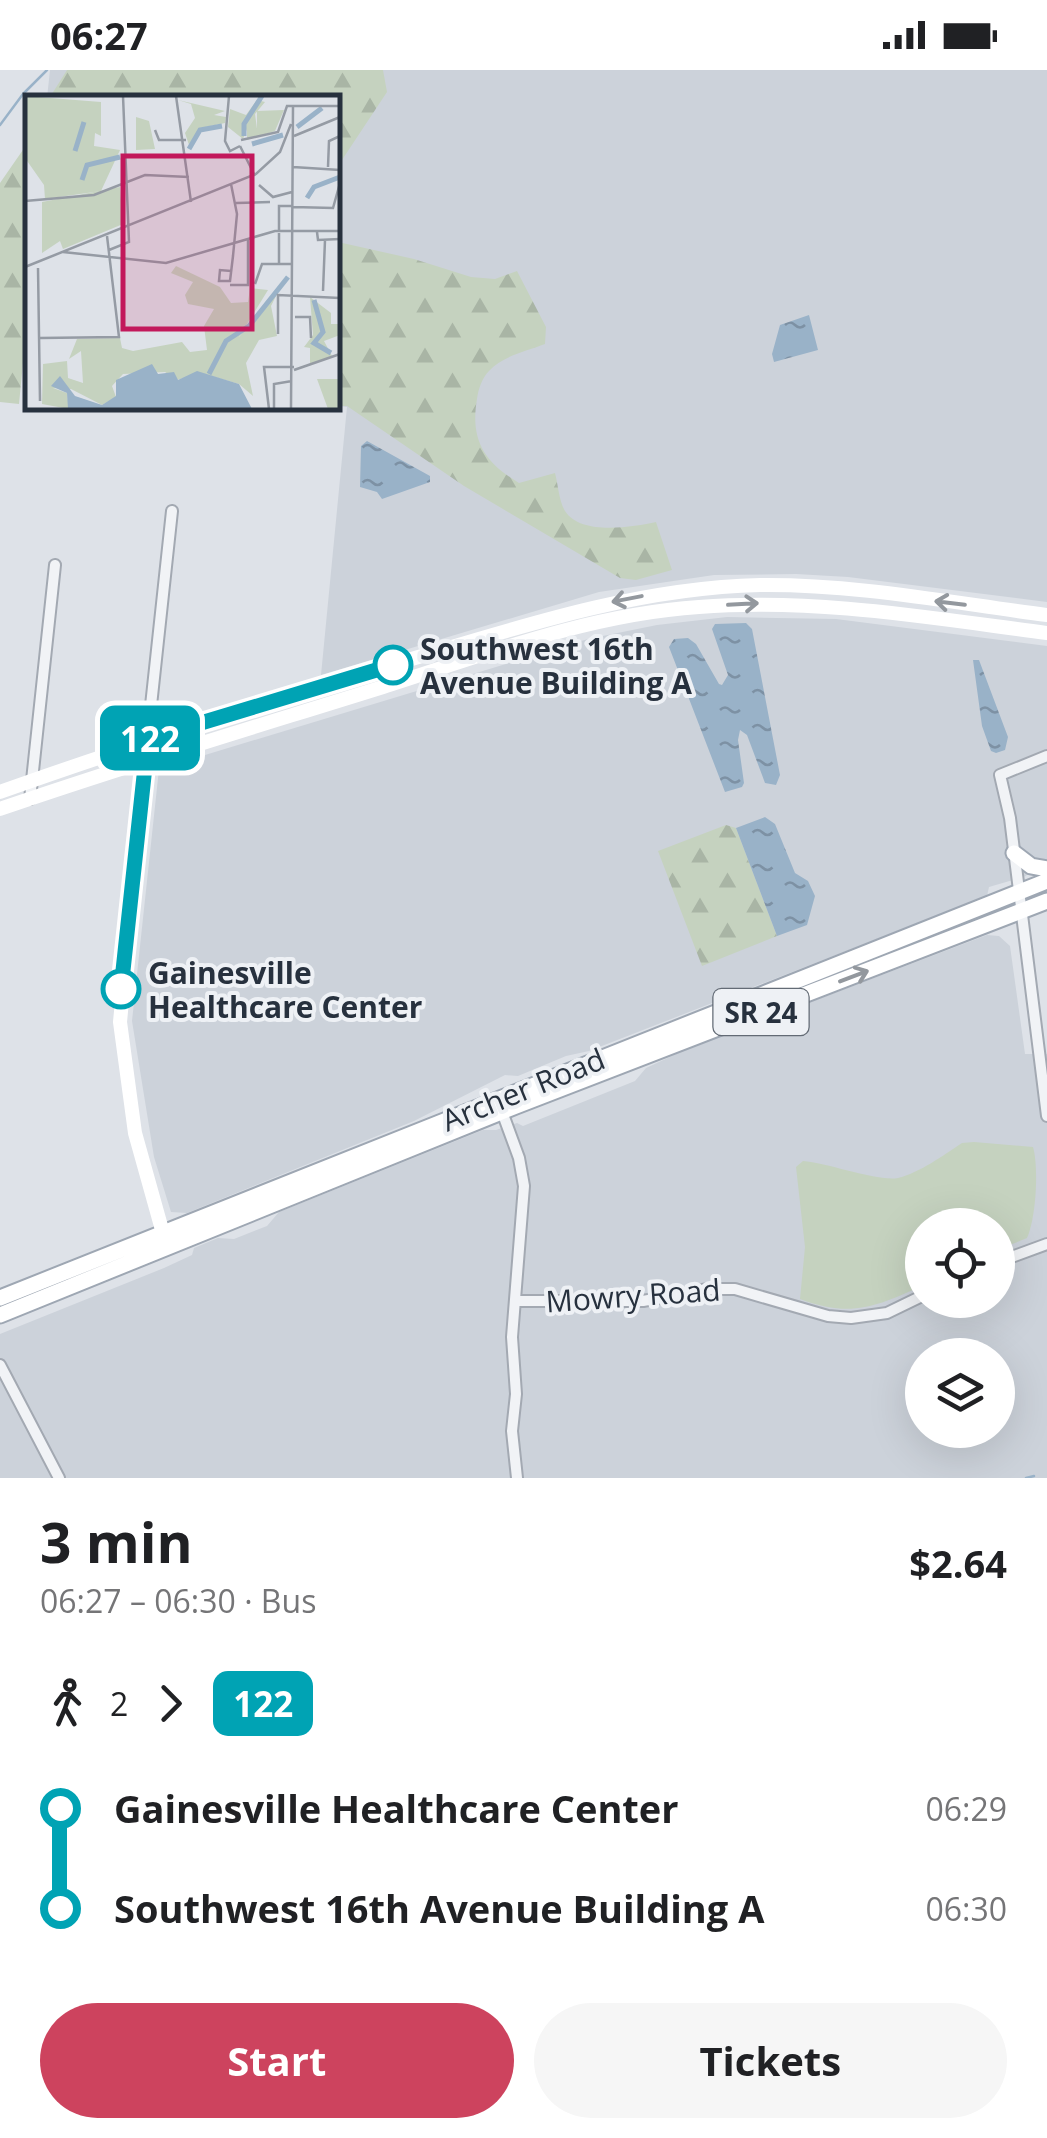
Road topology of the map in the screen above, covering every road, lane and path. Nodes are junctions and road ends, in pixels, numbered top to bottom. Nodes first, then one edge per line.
1 (172, 511) dead end
2 (54, 565) dead end
3 (1047, 616) edge
4 (1047, 633) edge
5 (148, 739) junction
6 (1047, 756) edge
7 (145, 761) junction
8 (32, 780) junction
9 (0, 792) edge
10 (30, 799) junction
11 (0, 810) edge
12 (1014, 853) junction
13 (1047, 869) edge
14 (1047, 881) edge
15 (1018, 893) junction
16 (1047, 902) edge
17 (1020, 912) junction
18 (499, 1106) junction
19 (1047, 1116) edge
20 (165, 1240) junction
21 (1047, 1244) edge
22 (1015, 1256) edge
23 (0, 1298) edge
24 (514, 1301) junction
25 (905, 1304) edge
26 (0, 1314) edge
27 (0, 1364) edge
28 (58, 1478) edge
29 (517, 1478) edge

1 - 5 street
2 - 8 street
3 -> 5 main road
7 -> 4 main road
5 - 7 street
5 - 8 main road
6 - 12 street
7 - 10 main road
7 - 20 main road
8 - 9 main road
8 - 10 street
10 - 11 main road
12 - 13 main road
12 - 15 street
14 - 15 main road, Archer Road / SR 24
15 - 17 street
15 - 18 main road, Archer Road / SR 24
16 - 17 main road, Archer Road / SR 24
18 -> 17 main road, Archer Road / SR 24
17 - 19 street
18 - 20 main road, Archer Road / SR 24
18 - 24 street
20 - 23 main road, Archer Road / SR 24
20 - 26 main road, Archer Road / SR 24
21 - 22 street
24 - 25 street, Mowry Road
24 - 29 street
27 - 28 street

